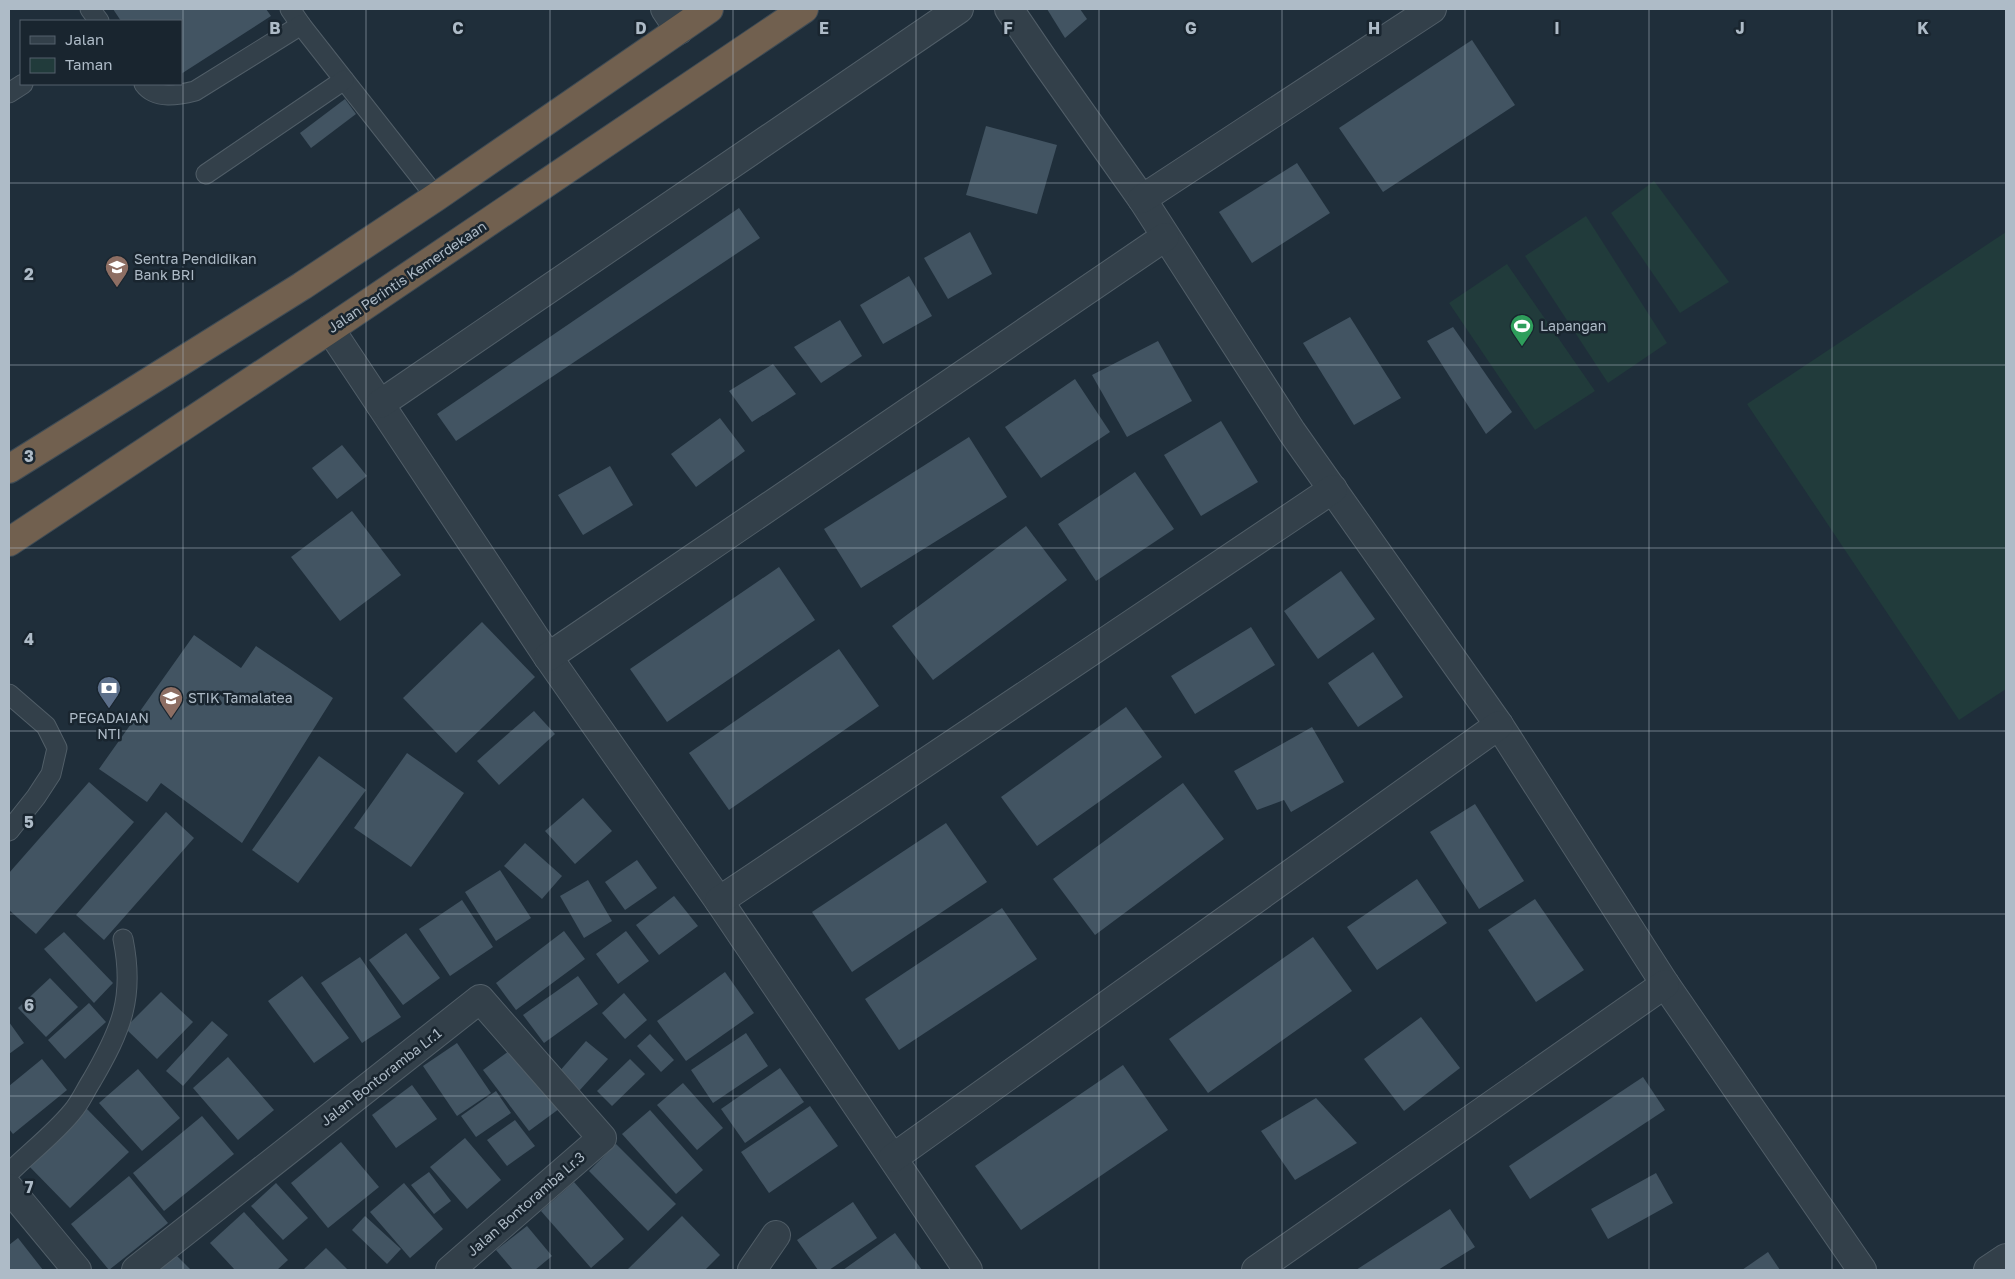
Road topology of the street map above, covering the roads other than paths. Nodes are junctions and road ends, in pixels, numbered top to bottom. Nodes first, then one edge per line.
1 (90, 9) edge
2 (290, 9) edge
3 (709, 9) edge
4 (804, 9) edge
5 (959, 9) edge
6 (1010, 9) edge
7 (1432, 9) edge
8 (672, 19) edge
9 (98, 20) edge
10 (301, 25) junction
11 (344, 80) junction
12 (21, 85) edge
13 (145, 85) edge
14 (9, 93) edge
15 (206, 174) dead end
16 (436, 197) junction
17 (1142, 199) junction
18 (1165, 237) junction
19 (330, 329) junction
20 (380, 404) junction
21 (9, 469) edge
22 (1333, 489) junction
23 (9, 542) edge
24 (548, 657) junction
25 (9, 694) edge
26 (1499, 725) junction
27 (9, 831) edge
28 (719, 901) junction
29 (123, 940) dead end
30 (1665, 984) junction
31 (602, 1138) joint
32 (893, 1158) junction
33 (9, 1173) edge
34 (9, 1188) edge
35 (776, 1235) dead end
36 (2006, 1258) edge
37 (77, 1270) edge
38 (136, 1270) edge
39 (450, 1270) edge
40 (752, 1270) edge
41 (968, 1270) edge
42 (1256, 1270) edge
43 (1862, 1270) edge
44 (1988, 1270) edge

1 - 9 lane
2 - 10 lane
3 - 8 highway
4 - 19 highway, Jalan Perintis Kemerdekaan
5 - 20 street
6 - 17 street
7 - 17 street
8 - 16 highway
10 - 11 lane
10 - 13 lane
11 - 15 lane
11 - 16 lane
12 - 14 lane
16 - 21 highway
17 - 18 street
18 - 22 street
18 - 24 street
19 - 20 street
19 - 23 highway, Jalan Perintis Kemerdekaan
20 - 24 street
22 - 26 street
22 - 28 street
24 - 28 street
25 - 27 lane
26 - 30 street
26 - 32 street
28 - 32 street
29 - 33 lane
30 - 42 street
30 - 43 street
31 - 38 street, Jalan Bontoramba Lr.1
31 - 39 street, Jalan Bontoramba Lr.3
32 - 41 street
34 - 37 street
35 - 40 street
36 - 44 street

